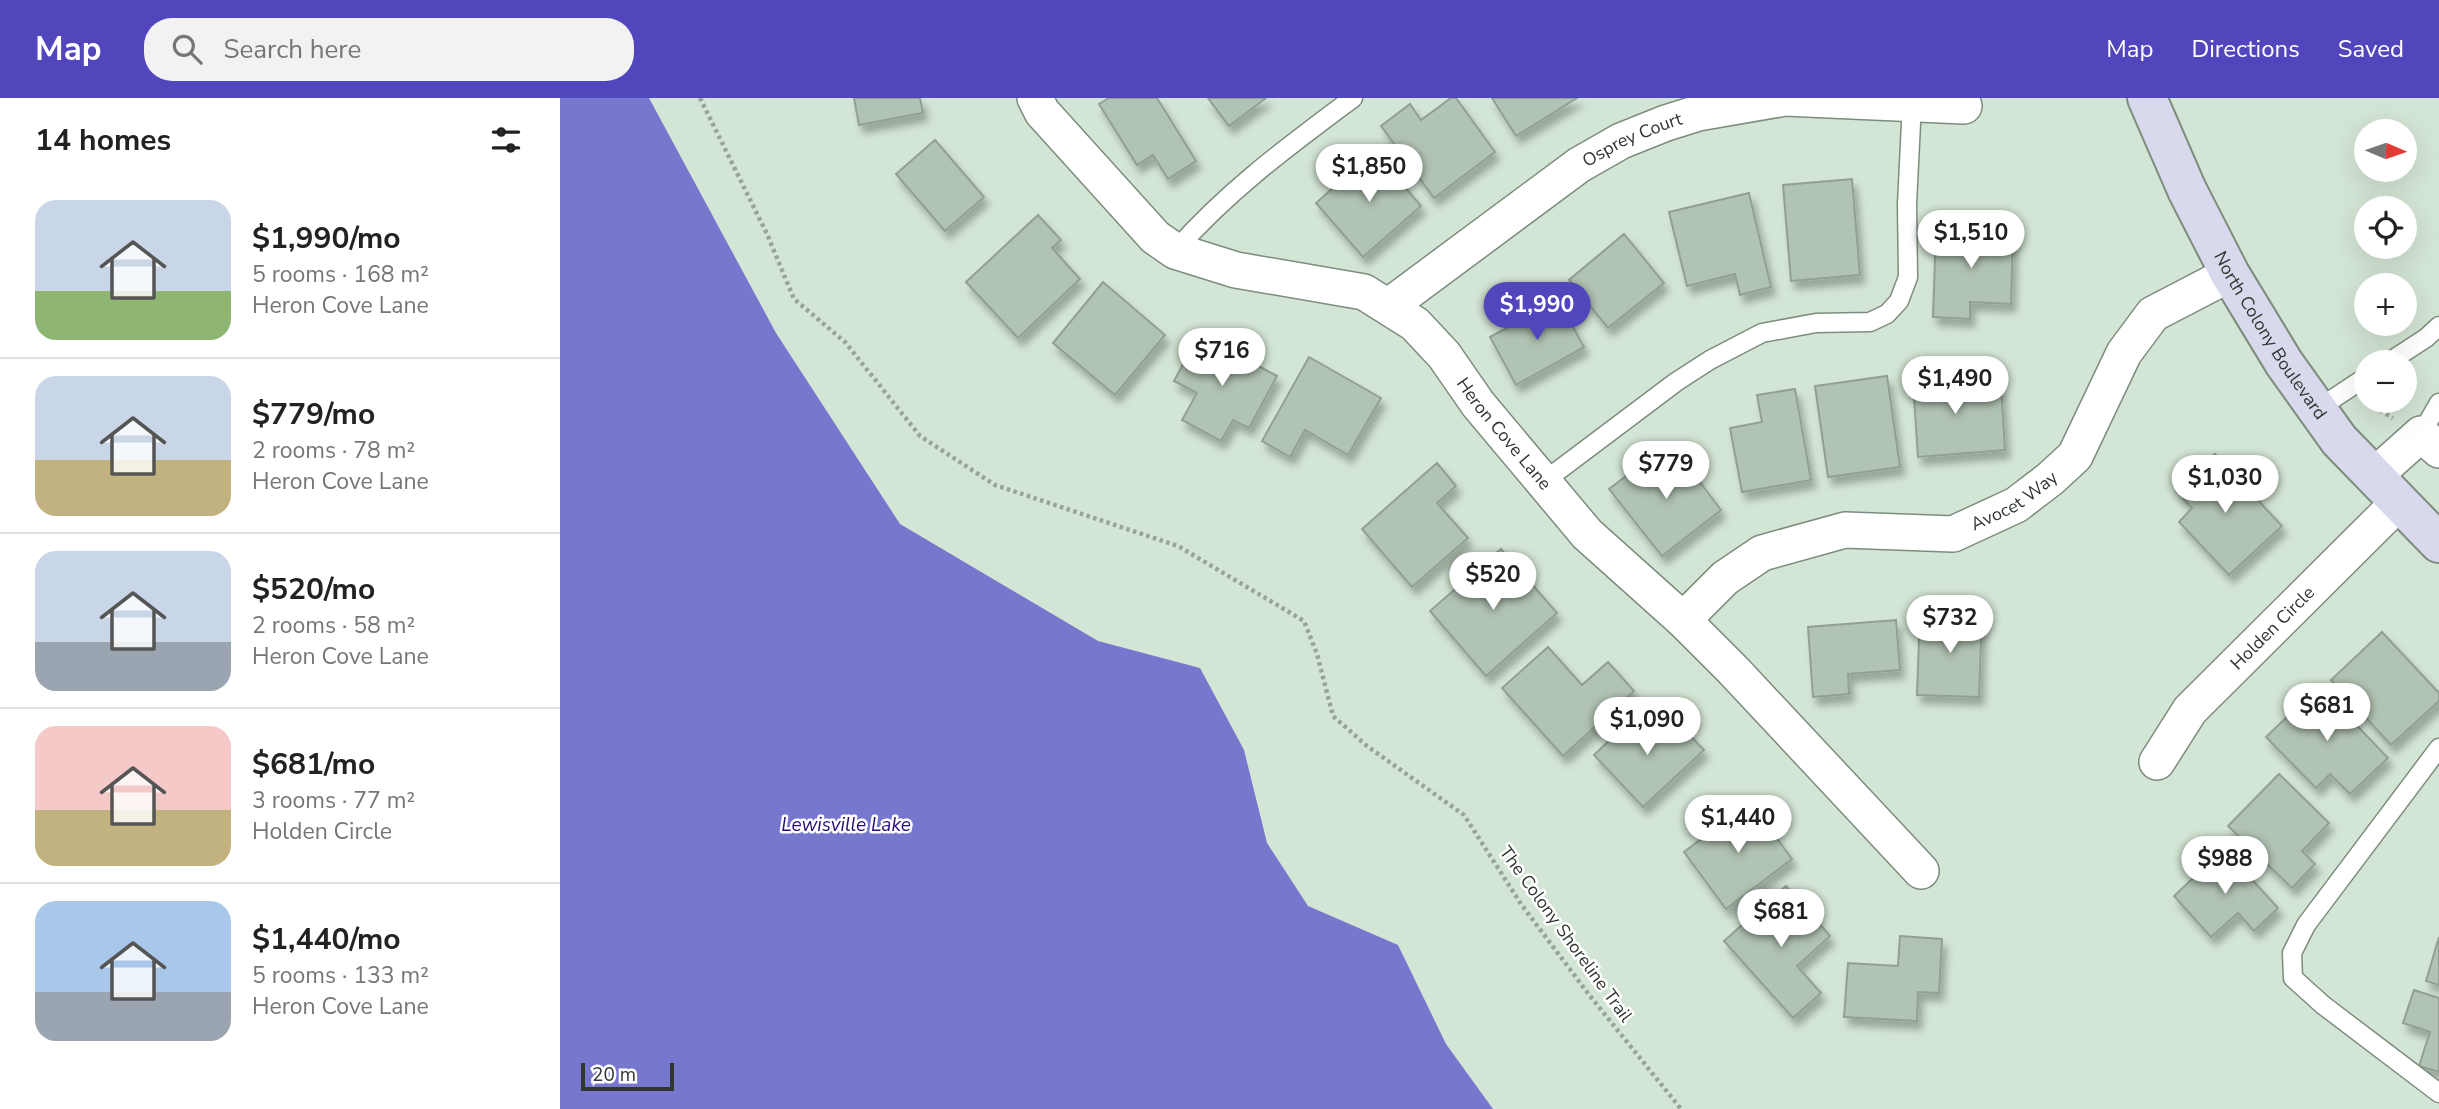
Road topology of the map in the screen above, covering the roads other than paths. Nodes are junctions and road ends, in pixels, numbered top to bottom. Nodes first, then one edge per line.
1 (1035, 98) edge
2 (1353, 98) edge
3 (2147, 98) edge
4 (1912, 103) junction
5 (1964, 106) dead end
6 (1175, 251) junction
7 (2230, 274) junction
8 (1389, 306) junction
9 (2439, 326) edge
10 (2408, 350) edge
11 (2354, 385) edge
12 (2439, 403) edge
13 (2316, 410) junction
14 (2430, 442) edge
15 (1542, 482) junction
16 (2386, 490) junction
17 (2439, 543) edge
18 (1682, 620) junction
19 (2439, 748) edge
20 (2157, 762) dead end
21 (1921, 871) dead end
22 (2439, 1093) edge

1 - 6 street, Heron Cove Lane
2 - 6 lane
3 - 7 main road, North Colony Boulevard
4 - 5 street, Osprey Court
4 - 8 street, Osprey Court
4 - 15 lane
6 - 8 street, Heron Cove Lane
7 - 13 main road, North Colony Boulevard
7 - 18 street, Avocet Way
8 - 15 street, Heron Cove Lane
9 - 10 lane
11 - 13 lane
12 - 14 lane
13 - 16 main road, North Colony Boulevard
14 - 16 street, Holden Circle
15 - 18 street, Heron Cove Lane
16 - 17 main road, North Colony Boulevard
16 - 20 street, Holden Circle
18 - 21 street, Heron Cove Lane
19 - 22 lane

